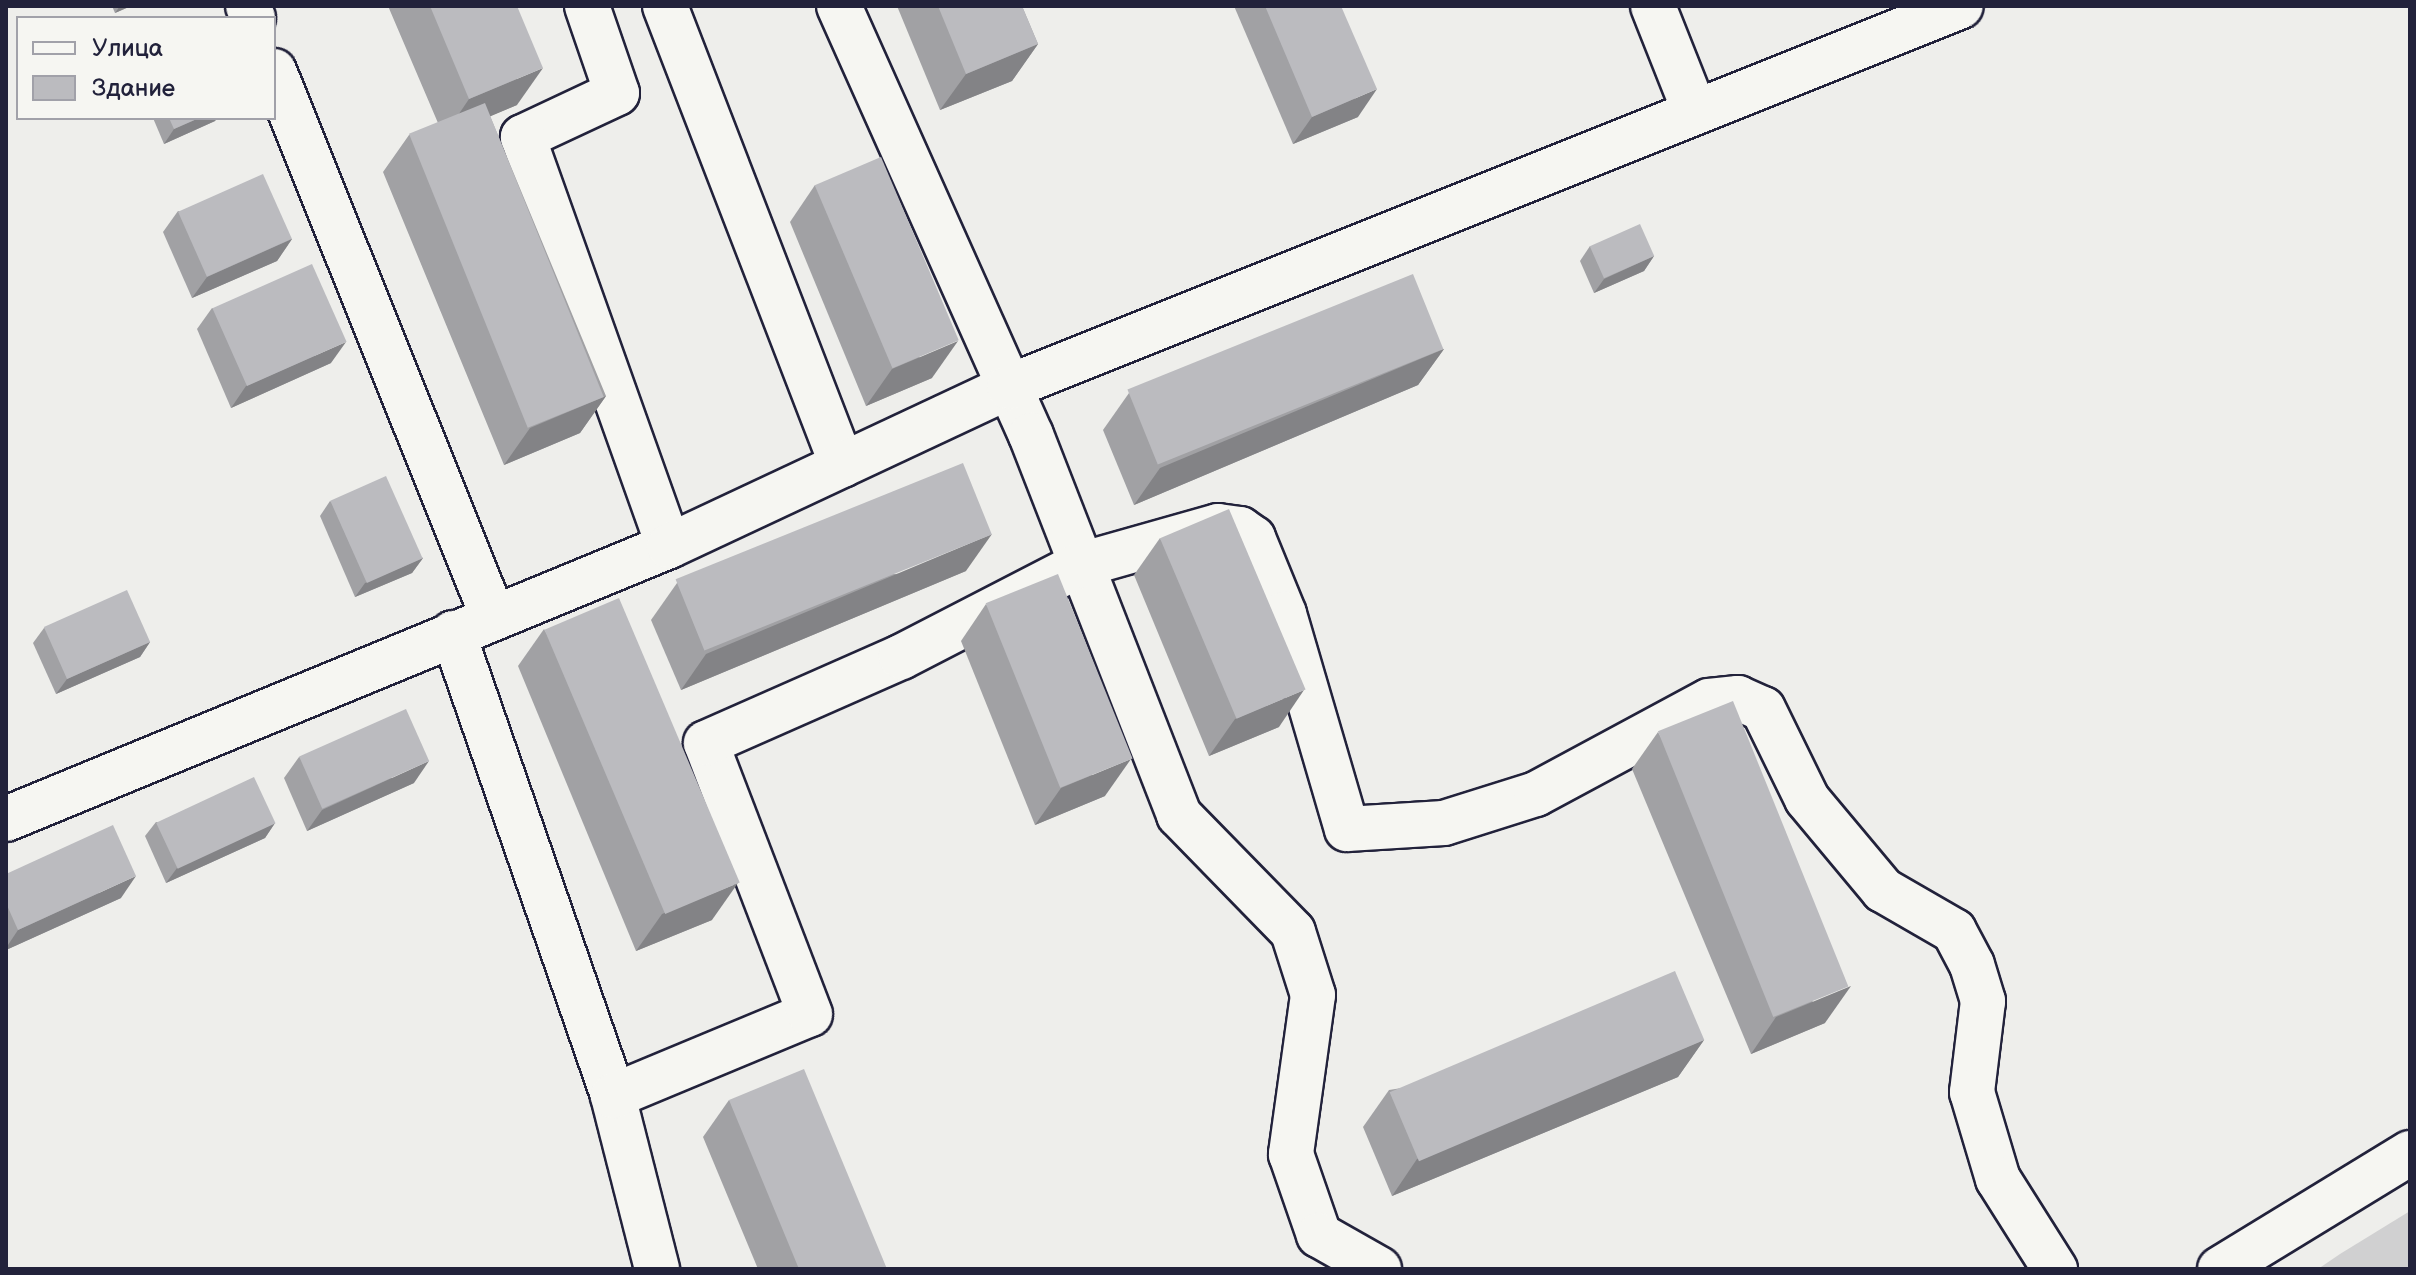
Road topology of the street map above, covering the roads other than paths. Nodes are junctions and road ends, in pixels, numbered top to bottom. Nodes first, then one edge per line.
1 (587, 6) edge
2 (665, 6) edge
3 (839, 6) edge
4 (1653, 6) edge
5 (1961, 6) edge
6 (276, 76) edge
7 (1695, 112) junction
8 (1009, 387) junction
9 (842, 465) junction
10 (669, 546) junction
11 (1077, 566) junction
12 (493, 617) junction
13 (453, 633) junction
14 (6, 819) edge
15 (613, 1096) junction
16 (2410, 1153) edge
17 (657, 1269) edge
18 (1379, 1269) edge
19 (2055, 1269) edge
20 (2220, 1269) edge

1 - 10 street
2 - 9 street
3 - 8 street
4 - 7 street
5 - 7 street
6 - 12 street
7 - 8 street
8 - 9 street
8 - 11 street
9 - 10 street
10 - 12 street
11 - 15 street
11 - 18 street
11 - 19 street
12 - 13 street
13 - 14 street
13 - 15 street
15 - 17 street
16 - 20 street

